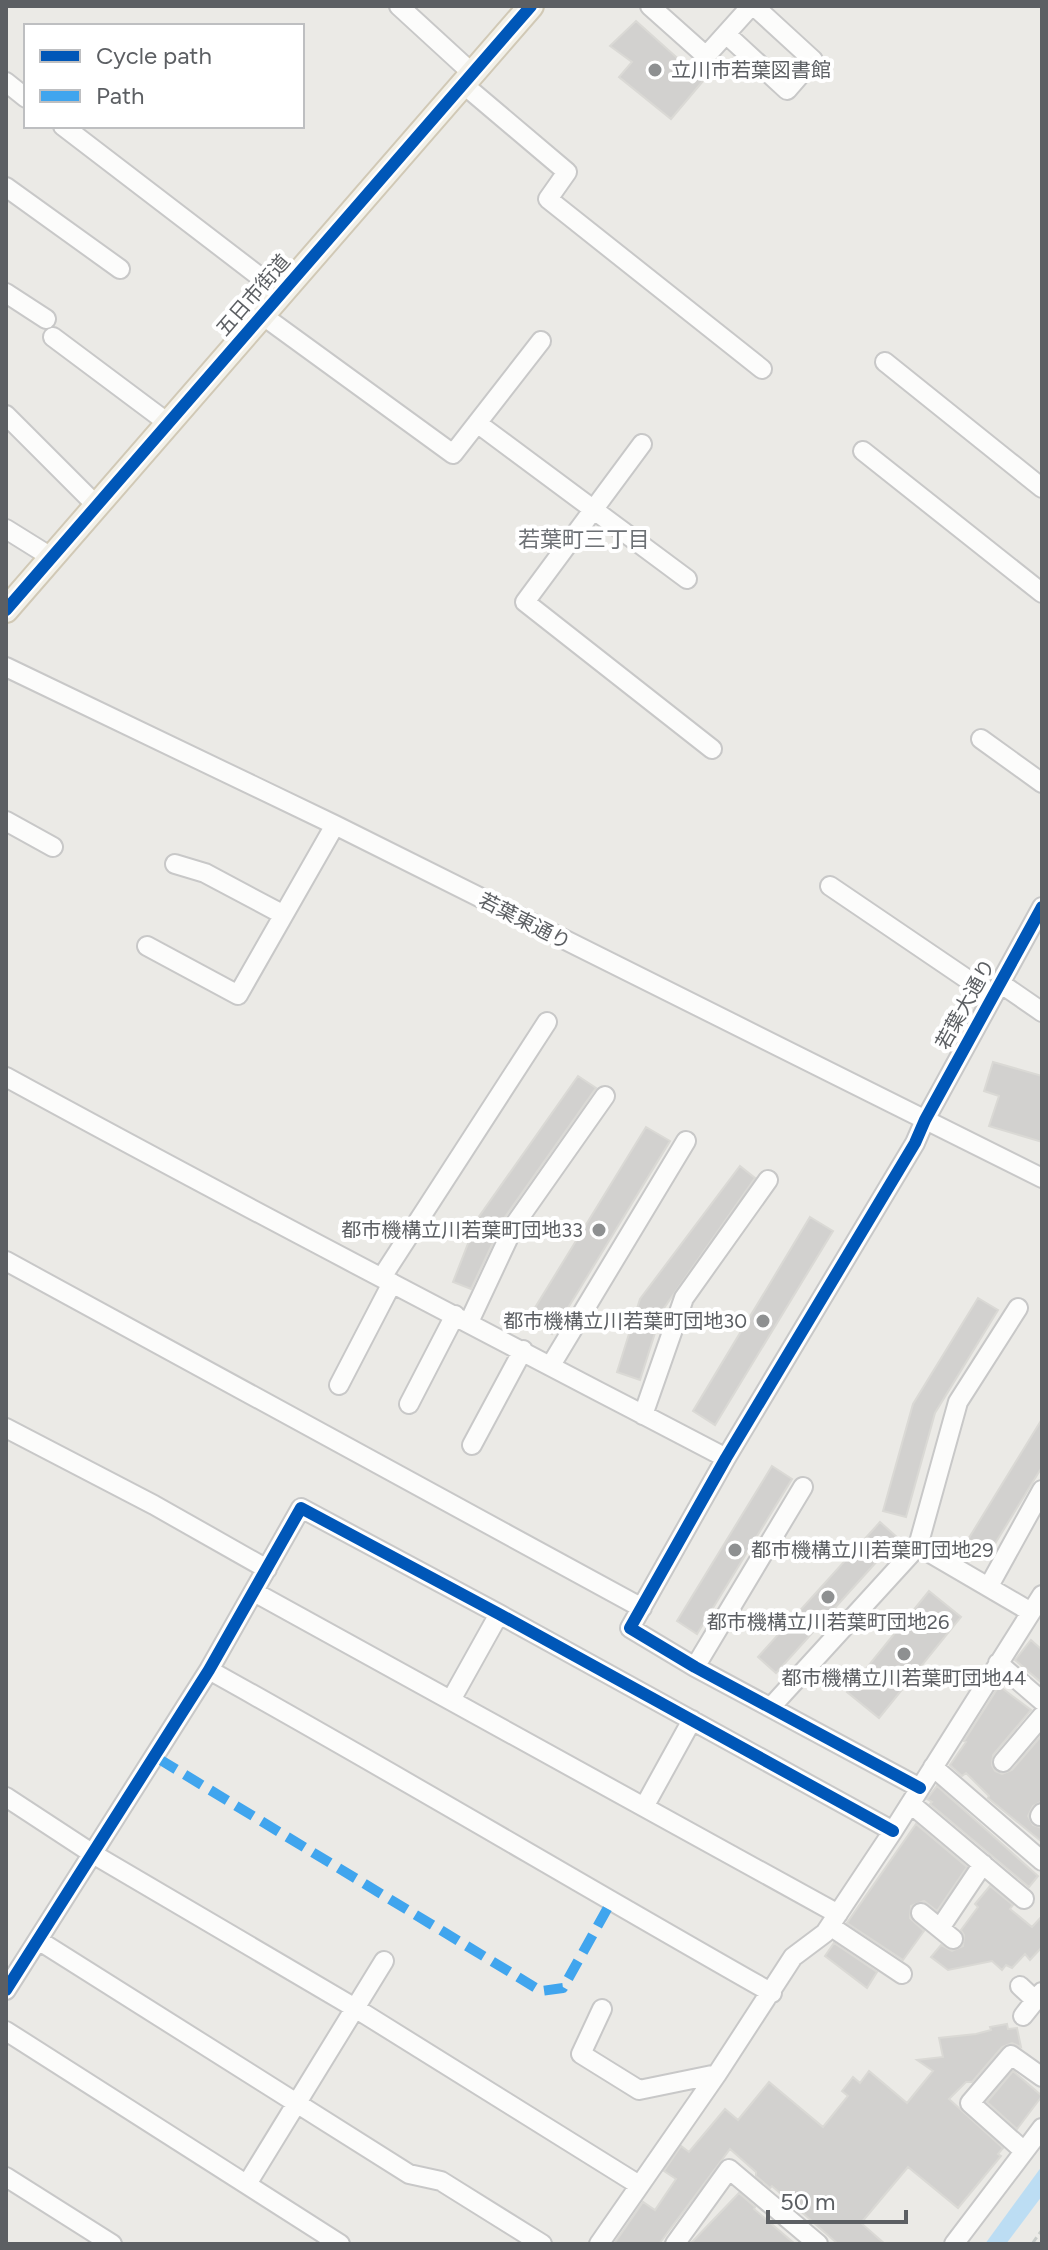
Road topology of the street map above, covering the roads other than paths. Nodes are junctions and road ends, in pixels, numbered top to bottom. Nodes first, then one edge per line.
1 (399, 6) edge
2 (531, 6) edge
3 (650, 6) edge
4 (752, 6) edge
5 (726, 34) junction
6 (468, 79) junction
7 (6, 82) edge
8 (24, 96) edge
9 (66, 128) edge
10 (6, 187) edge
11 (120, 269) dead end
12 (6, 293) edge
13 (281, 293) junction
14 (262, 315) junction
15 (46, 319) dead end
16 (53, 337) dead end
17 (541, 341) dead end
18 (885, 362) dead end
19 (762, 369) dead end
20 (6, 415) edge
21 (168, 423) junction
22 (477, 423) junction
23 (642, 444) dead end
24 (863, 451) dead end
25 (1042, 488) edge
26 (96, 505) junction
27 (592, 509) junction
28 (6, 529) edge
29 (51, 557) junction
30 (687, 579) dead end
31 (1042, 593) edge
32 (6, 610) edge
33 (6, 667) edge
34 (981, 739) dead end
35 (712, 749) dead end
36 (1042, 783) edge
37 (6, 821) edge
38 (335, 825) junction
39 (53, 847) dead end
40 (175, 864) dead end
41 (830, 886) dead end
42 (1042, 907) edge
43 (282, 914) junction
44 (147, 946) dead end
45 (996, 989) junction
46 (1042, 1012) edge
47 (547, 1022) dead end
48 (6, 1077) edge
49 (605, 1096) dead end
50 (925, 1120) junction
51 (686, 1141) dead end
52 (1042, 1178) edge
53 (768, 1180) dead end
54 (6, 1261) edge
55 (387, 1280) junction
56 (1018, 1308) dead end
57 (462, 1318) junction
58 (523, 1350) junction
59 (551, 1365) junction
60 (339, 1385) dead end
61 (409, 1404) dead end
62 (643, 1415) junction
63 (6, 1428) edge
64 (472, 1445) dead end
65 (726, 1458) junction
66 (803, 1487) dead end
67 (1042, 1490) edge
68 (918, 1546) junction
69 (267, 1569) junction
70 (989, 1586) junction
71 (254, 1592) junction
72 (1042, 1595) edge
73 (642, 1608) junction
74 (1031, 1612) junction
75 (499, 1614) junction
76 (998, 1663) junction
77 (695, 1667) junction
78 (209, 1670) junction
79 (451, 1700) junction
80 (1042, 1701) edge
81 (771, 1707) junction
82 (1042, 1716) edge
83 (692, 1720) junction
84 (1003, 1762) dead end
85 (933, 1767) junction
86 (916, 1796) junction
87 (6, 1797) edge
88 (644, 1807) junction
89 (893, 1831) junction
90 (93, 1854) junction
91 (1042, 1861) edge
92 (983, 1864) junction
93 (1024, 1899) dead end
94 (921, 1913) dead end
95 (834, 1920) junction
96 (38, 1940) junction
97 (384, 1961) dead end
98 (902, 1974) dead end
99 (1020, 1986) dead end
100 (6, 1990) edge
101 (772, 1993) junction
102 (1039, 1996) edge
103 (355, 2008) junction
104 (602, 2009) dead end
105 (1023, 2016) dead end
106 (6, 2031) edge
107 (717, 2074) junction
108 (1042, 2077) edge
109 (297, 2101) junction
110 (1042, 2128) edge
111 (1024, 2151) junction
112 (6, 2177) edge
113 (247, 2184) junction
114 (639, 2185) junction
115 (677, 2243) edge
116 (112, 2244) edge
117 (340, 2244) edge
118 (542, 2244) edge
119 (599, 2244) edge
120 (818, 2244) edge
121 (954, 2244) edge

1 - 6 street
2 - 6 main road, 五日市街道
3 - 5 street
4 - 5 street
4 - 5 street
6 - 13 main road, 五日市街道
6 - 19 street
7 - 8 street
9 - 13 street
10 - 11 street
12 - 15 street
13 - 14 main road, 五日市街道
14 - 21 main road, 五日市街道
14 - 22 street
16 - 21 street
17 - 22 street
18 - 25 street
20 - 26 street
21 - 26 main road, 五日市街道
22 - 27 street
23 - 27 street
24 - 31 street
26 - 29 main road, 五日市街道
27 - 30 street
27 - 35 street
28 - 29 street
29 - 32 main road, 五日市街道
33 - 38 street, 若葉東通り
34 - 36 street
37 - 39 street
38 - 43 street
38 - 50 street, 若葉東通り
40 - 43 street
41 - 45 street
42 - 45 street, 若葉大通り
43 - 44 street
45 - 46 street
45 - 50 street, 若葉大通り
47 - 55 street
48 - 55 street
49 - 57 street
50 - 52 street, 若葉東通り
50 - 65 street, 若葉大通り
51 - 59 street
53 - 62 street
54 - 73 street
55 - 57 street
55 - 60 street
56 - 68 street
57 - 58 street
57 - 61 street
58 - 59 street
58 - 64 street
59 - 62 street
62 - 65 street
63 - 69 street
65 - 73 street, 若葉大通り
66 - 77 street
67 - 70 street
68 - 70 street
68 - 81 street
69 - 71 street
69 - 75 street
70 - 74 street
71 - 78 street
71 - 79 street
72 - 74 street
73 - 77 street
74 - 76 street
75 - 79 street
75 - 83 street
76 - 80 street
76 - 85 street
77 - 81 street
78 - 90 street
78 - 101 street
79 - 88 street
81 - 86 street
82 - 84 street
83 - 88 street
83 - 89 street
85 - 86 street
85 - 91 street
86 - 89 street
86 - 92 street
87 - 90 street
88 - 95 street
89 - 95 street
90 - 96 street
90 - 103 street
92 - 93 street
92 - 94 street
95 - 98 street
95 - 101 street
96 - 100 street
96 - 109 street
97 - 103 street
99 - 102 street
101 - 107 street
102 - 105 street
103 - 109 street
103 - 114 street
104 - 107 street
106 - 113 street
107 - 114 street
108 - 111 street
109 - 113 street
109 - 118 street
110 - 111 street
111 - 121 street
112 - 116 street
113 - 117 street
114 - 119 street
115 - 120 street

